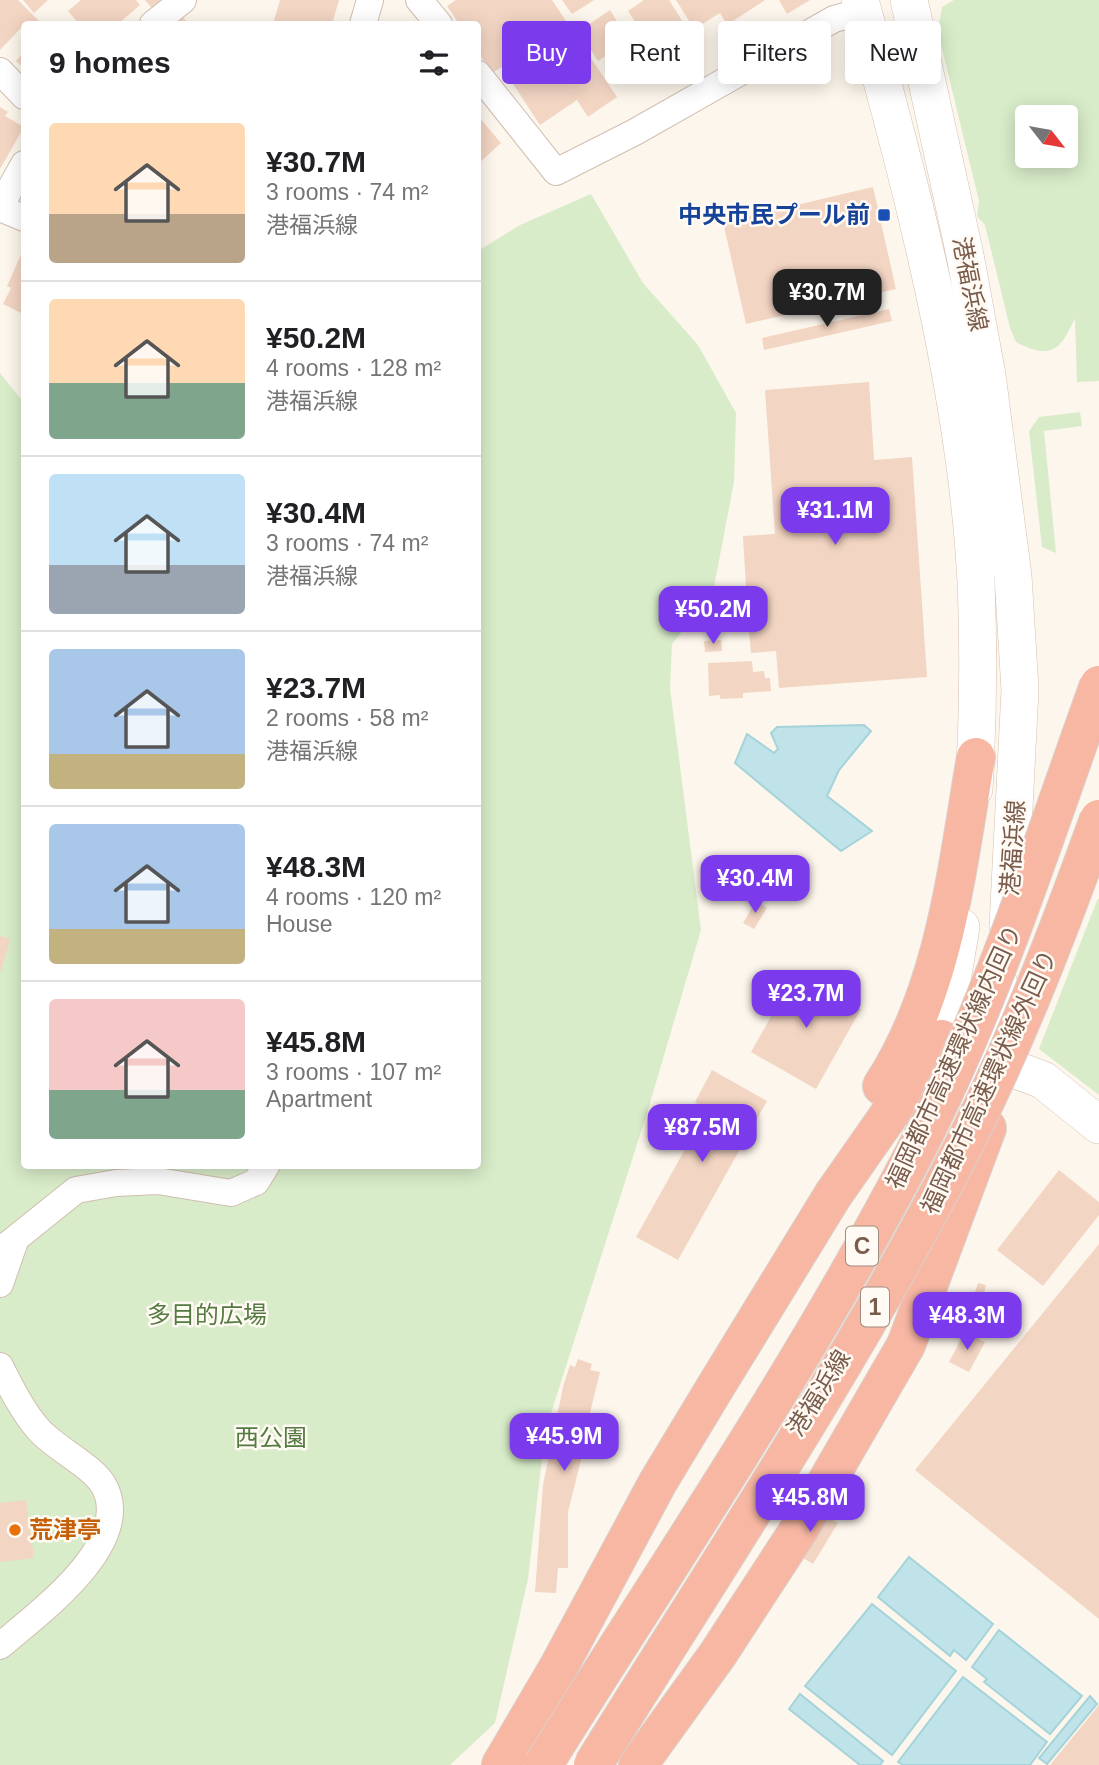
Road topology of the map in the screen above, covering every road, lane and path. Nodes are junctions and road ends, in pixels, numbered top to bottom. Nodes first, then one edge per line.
1 (183, 0) edge
2 (370, 0) edge
3 (421, 1) edge
4 (912, 1) edge
5 (861, 5) edge
6 (157, 21) edge
7 (364, 21) edge
8 (437, 21) edge
9 (0, 71) edge
10 (481, 78) edge
11 (21, 93) edge
12 (21, 170) edge
13 (0, 208) edge
14 (21, 217) edge
15 (1099, 685) edge
16 (976, 757) junction
17 (1099, 818) edge
18 (942, 1039) junction
19 (987, 1060) junction
20 (1099, 1125) edge
21 (264, 1169) edge
22 (8, 1246) edge
23 (0, 1284) edge
24 (0, 1366) edge
25 (716, 1386) junction
26 (0, 1646) edge
27 (501, 1765) edge
28 (543, 1765) edge
29 (587, 1765) edge
30 (593, 1765) edge
31 (638, 1765) edge

1 - 6 street
2 - 7 street
3 - 8 street
4 - 5 street
4 - 19 street, 港福浜線
5 - 10 street
5 - 16 street, 港福浜線
9 - 11 street
12 - 13 street
13 - 14 street
15 - 28 highway, 福岡都市高速環状線内回り / C, bridge
16 - 18 street, 港福浜線
16 - 25 highway
17 - 30 highway, 福岡都市高速環状線外回り / 1, bridge
18 - 19 street
18 - 25 highway
18 - 28 street, 港福浜線
19 - 20 street
19 - 29 street, 港福浜線
19 - 31 highway
21 - 22 street
22 - 23 street
24 - 26 street
25 - 27 highway

